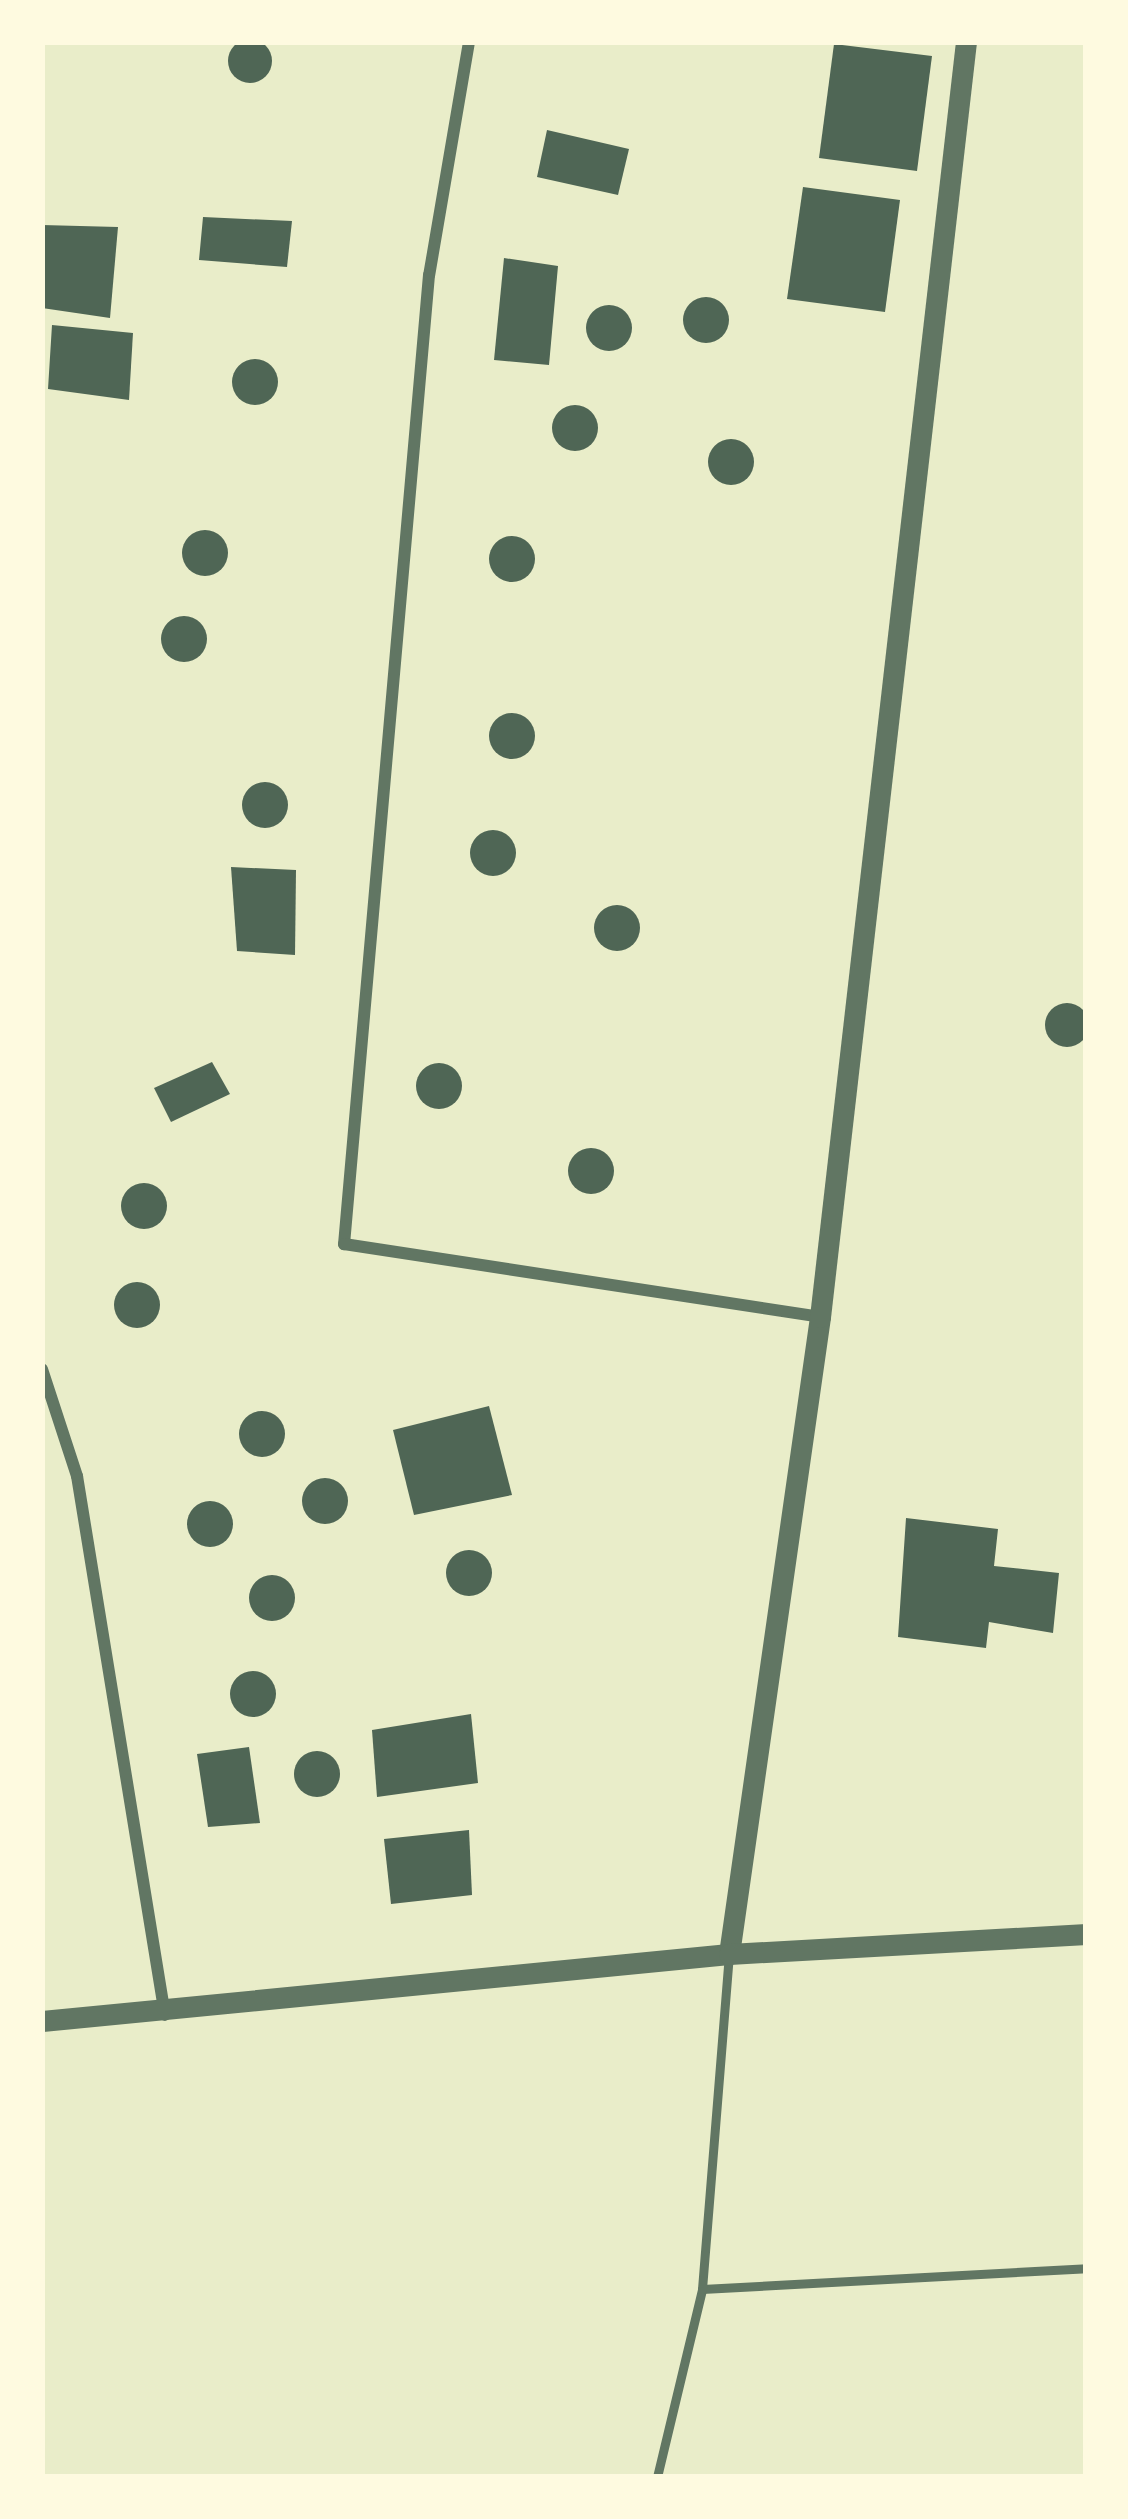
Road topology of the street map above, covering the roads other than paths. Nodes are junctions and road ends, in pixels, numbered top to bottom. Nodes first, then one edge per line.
1 (469, 42) edge
2 (966, 42) edge
3 (820, 1317) junction
4 (42, 1369) edge
5 (1086, 1934) edge
6 (729, 1954) junction
7 (165, 2015) junction
8 (42, 2021) edge
9 (1086, 2268) edge
10 (702, 2289) junction
11 (657, 2477) edge

1 - 3 street
2 - 3 street
3 - 6 street
4 - 7 street
5 - 6 street
6 - 7 street
6 - 10 lane
7 - 8 street
9 - 10 lane
10 - 11 lane

